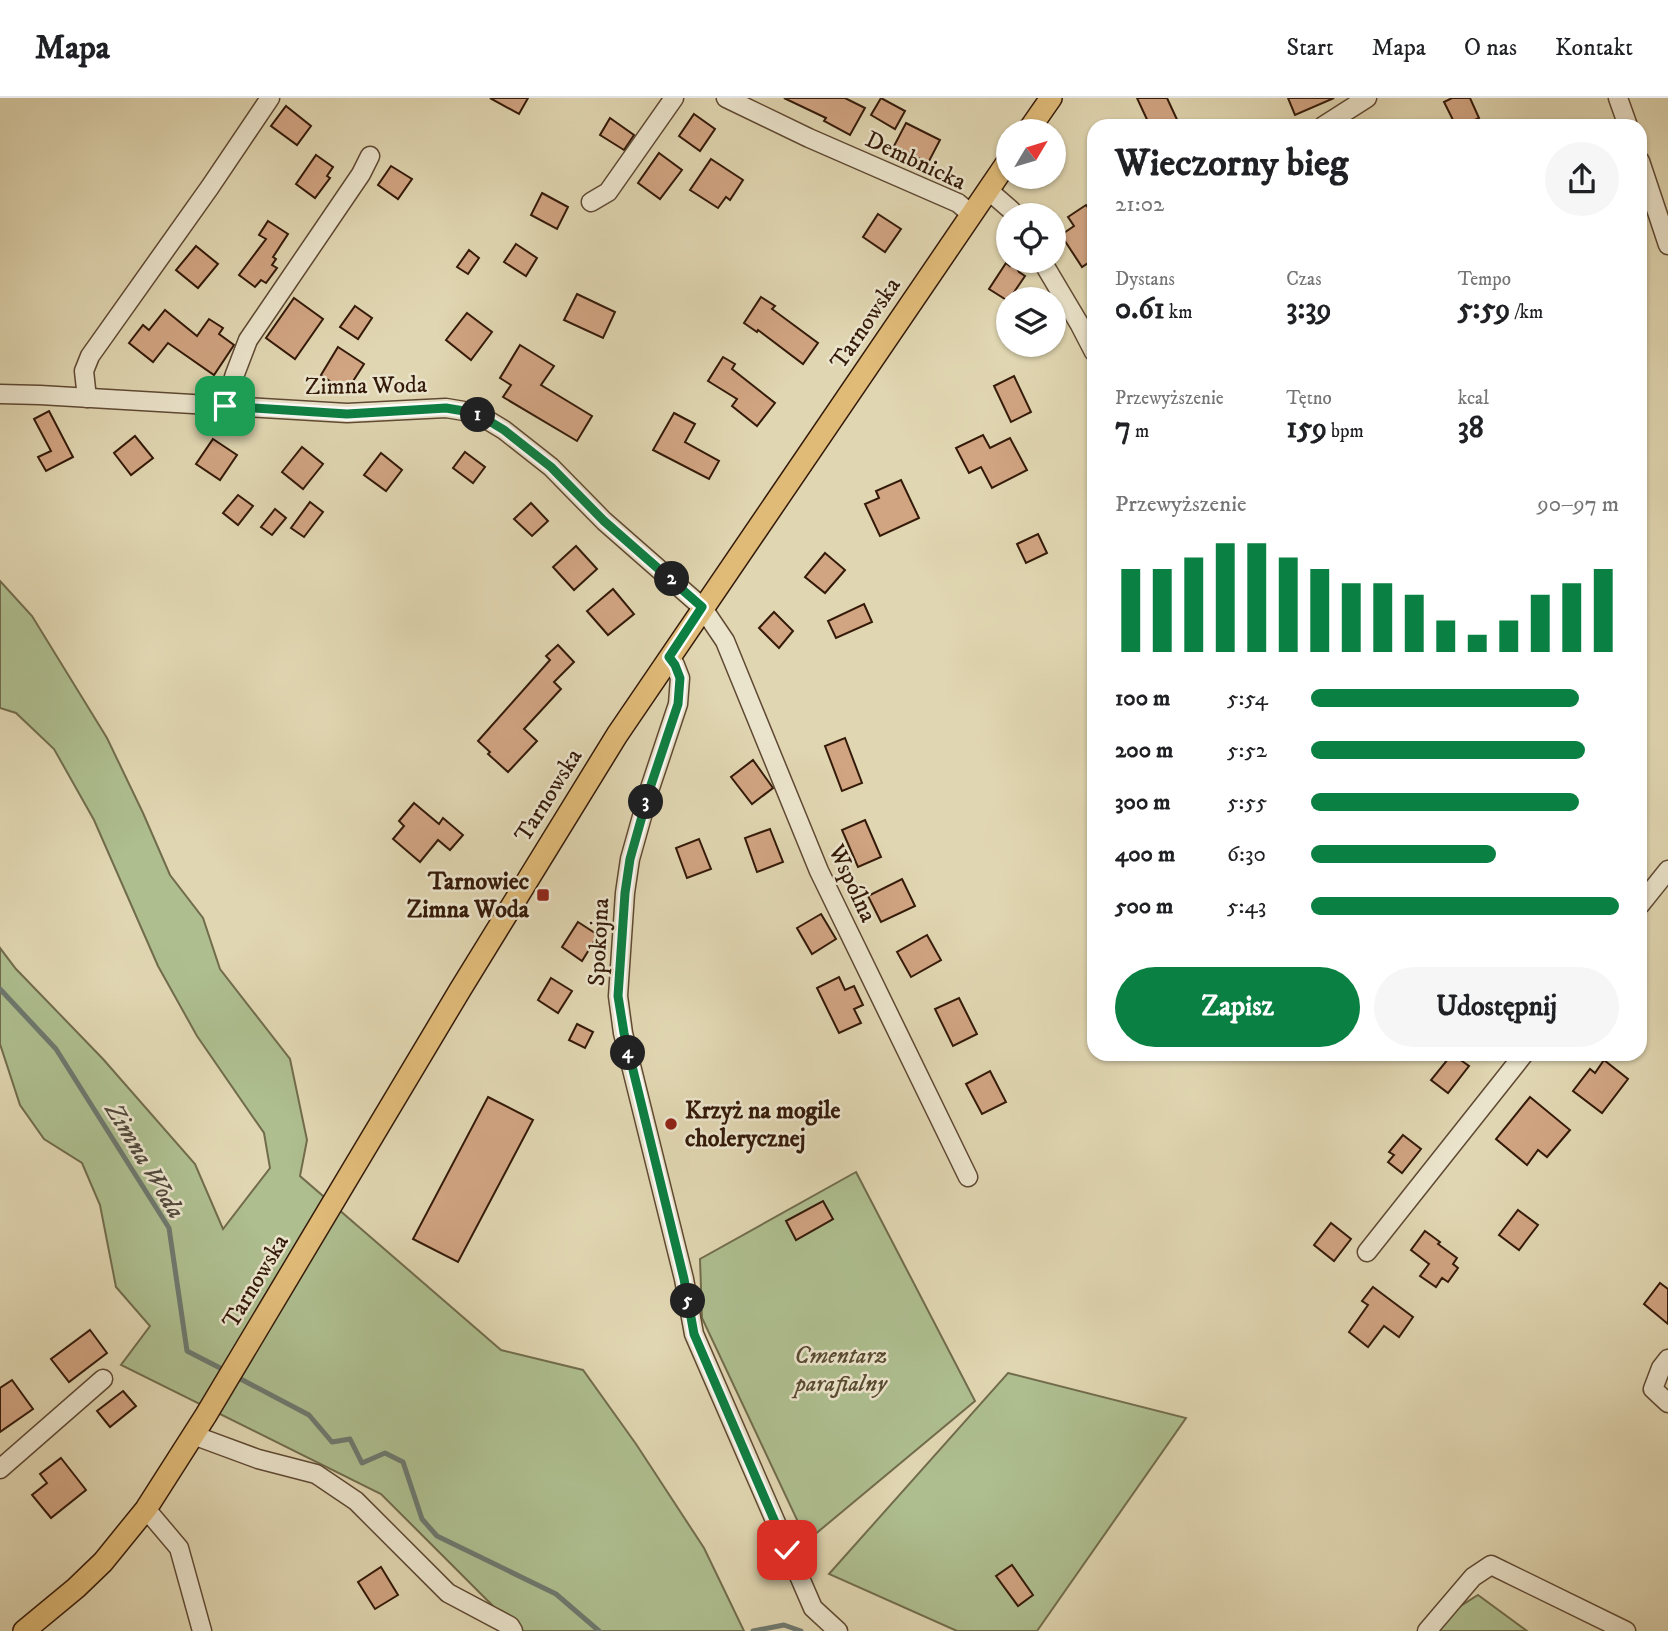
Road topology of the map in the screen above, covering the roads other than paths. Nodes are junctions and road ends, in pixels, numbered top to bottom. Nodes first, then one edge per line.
1 (270, 98) edge
2 (674, 98) edge
3 (726, 98) edge
4 (1051, 98) edge
5 (1367, 98) edge
6 (1618, 98) edge
7 (1036, 119) edge
8 (1334, 119) edge
9 (1626, 119) edge
10 (370, 156) dead end
11 (996, 178) edge
12 (1647, 182) edge
13 (988, 190) junction
14 (591, 202) dead end
15 (1003, 203) edge
16 (971, 214) junction
17 (1668, 246) edge
18 (1049, 273) edge
19 (1087, 338) edge
20 (0, 394) edge
21 (88, 398) junction
22 (225, 406) junction
23 (702, 607) junction
24 (669, 657) junction
25 (1668, 870) edge
26 (1647, 896) edge
27 (1518, 1061) edge
28 (968, 1177) dead end
29 (1367, 1252) dead end
30 (1668, 1359) edge
31 (103, 1379) dead end
32 (1668, 1403) edge
33 (193, 1435) junction
34 (0, 1469) edge
35 (146, 1509) junction
36 (24, 1631) edge
37 (202, 1631) edge
38 (513, 1631) edge
39 (838, 1631) edge
40 (1427, 1631) edge
41 (1626, 1631) edge

1 - 21 street
2 - 14 street
3 - 16 street, Dembnicka
4 - 7 main road
5 - 8 street
6 - 9 street
10 - 22 street
11 - 13 main road, Tarnowska
12 - 17 street
13 - 15 street
13 - 16 main road, Tarnowska
16 - 23 main road, Tarnowska
18 - 19 street
20 - 21 street, Zimna Woda
21 - 22 street, Zimna Woda
22 - 23 street, Zimna Woda
23 - 24 main road, Tarnowska
23 - 28 street, Wspólna
24 - 33 main road, Tarnowska
24 - 39 street, Spokojna
25 - 26 street
27 - 29 street
30 - 32 street
31 - 34 street
33 - 35 main road, Tarnowska
33 - 38 street
35 - 36 main road, Tarnowska
35 - 37 street
40 - 41 street

